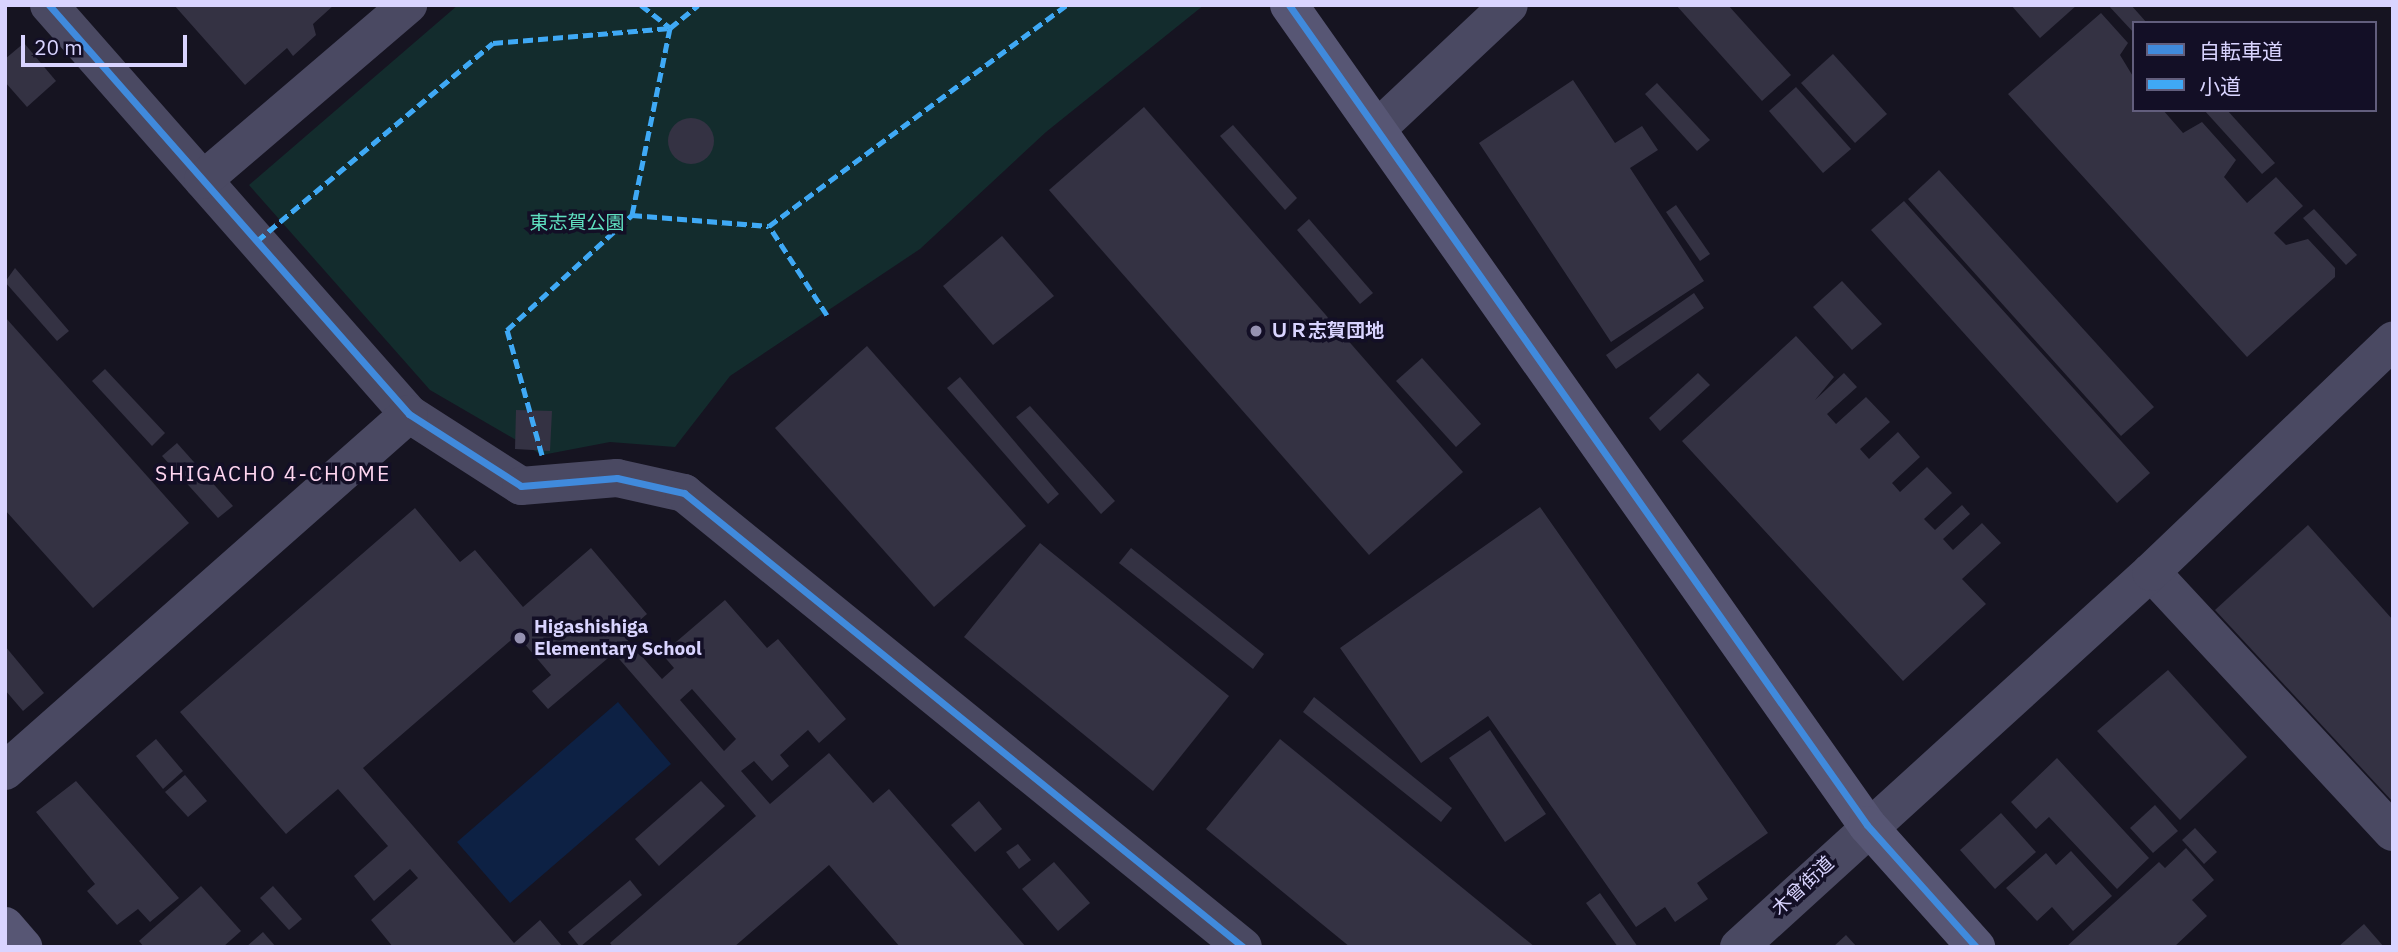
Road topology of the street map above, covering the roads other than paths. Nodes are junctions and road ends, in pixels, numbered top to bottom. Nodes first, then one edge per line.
1 (49, 5) edge
2 (408, 5) edge
3 (1289, 5) edge
4 (1509, 5) edge
5 (1379, 127) junction
6 (203, 180) junction
7 (2393, 341) edge
8 (409, 414) junction
9 (2151, 572) junction
10 (5, 771) edge
11 (1867, 825) junction
12 (2393, 832) edge
13 (5, 926) edge
14 (23, 947) edge
15 (1243, 947) edge
16 (1739, 947) edge
17 (1976, 947) edge

1 - 6 street
2 - 6 street
3 - 5 street
4 - 5 street
5 - 11 street
6 - 8 street
7 - 9 street, 木曾街道
8 - 10 street
8 - 15 street
9 - 11 street, 木曾街道
9 - 12 street
11 - 16 street, 木曾街道
11 - 17 street
13 - 14 street

